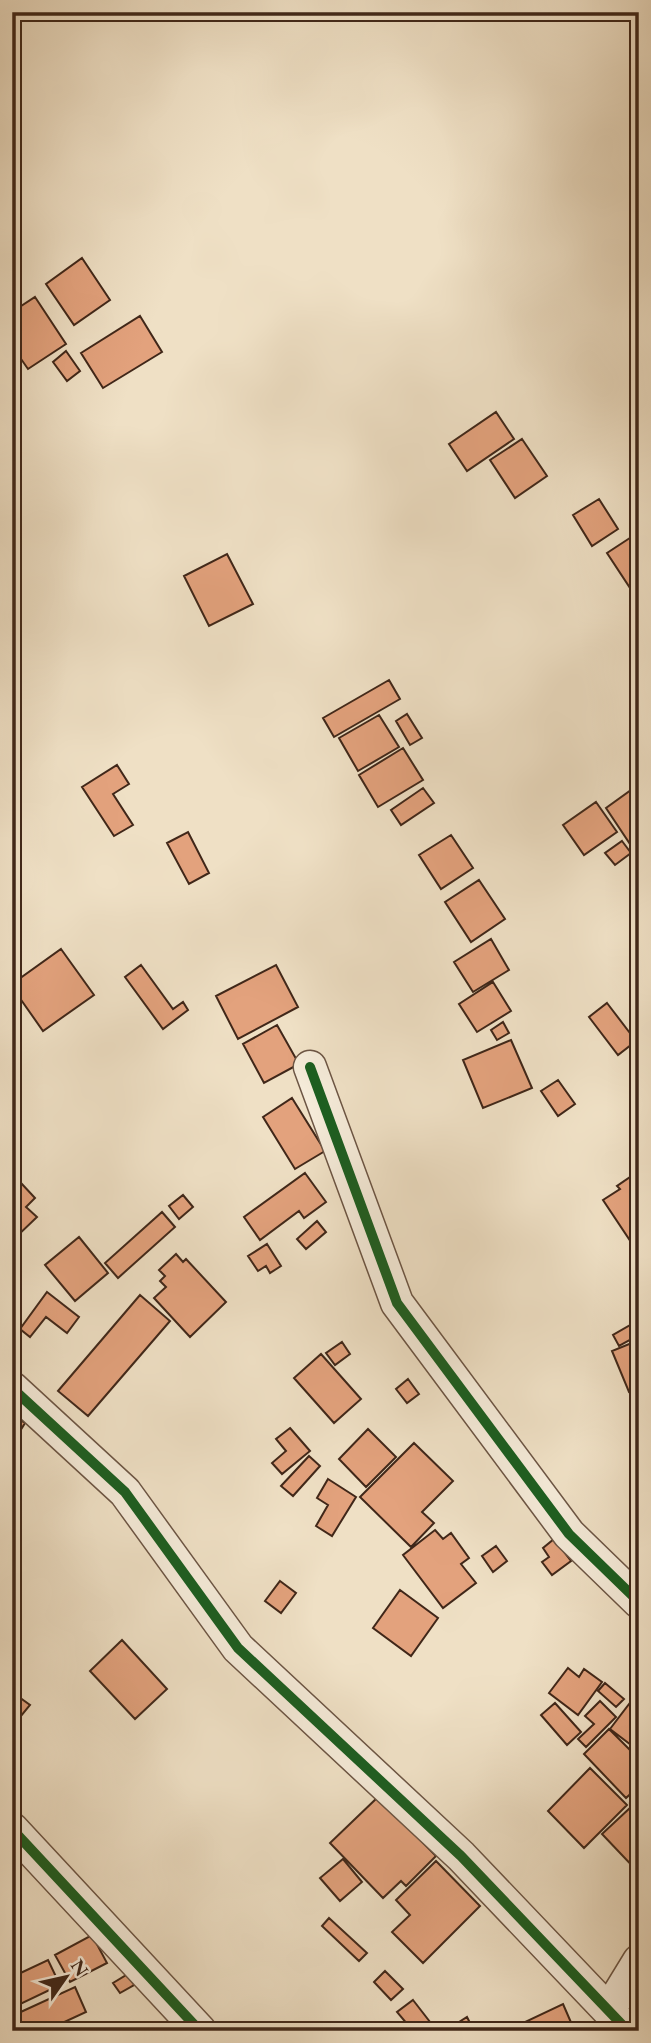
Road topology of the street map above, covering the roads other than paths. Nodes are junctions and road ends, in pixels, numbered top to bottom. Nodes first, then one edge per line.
1 (310, 1067) dead end
2 (12, 1388) edge
3 (639, 1602) edge
4 (12, 1829) edge
5 (639, 1961) edge
6 (619, 2020) edge
7 (200, 2031) edge

1 - 3 street
2 - 6 street
4 - 7 street
5 - 6 street

